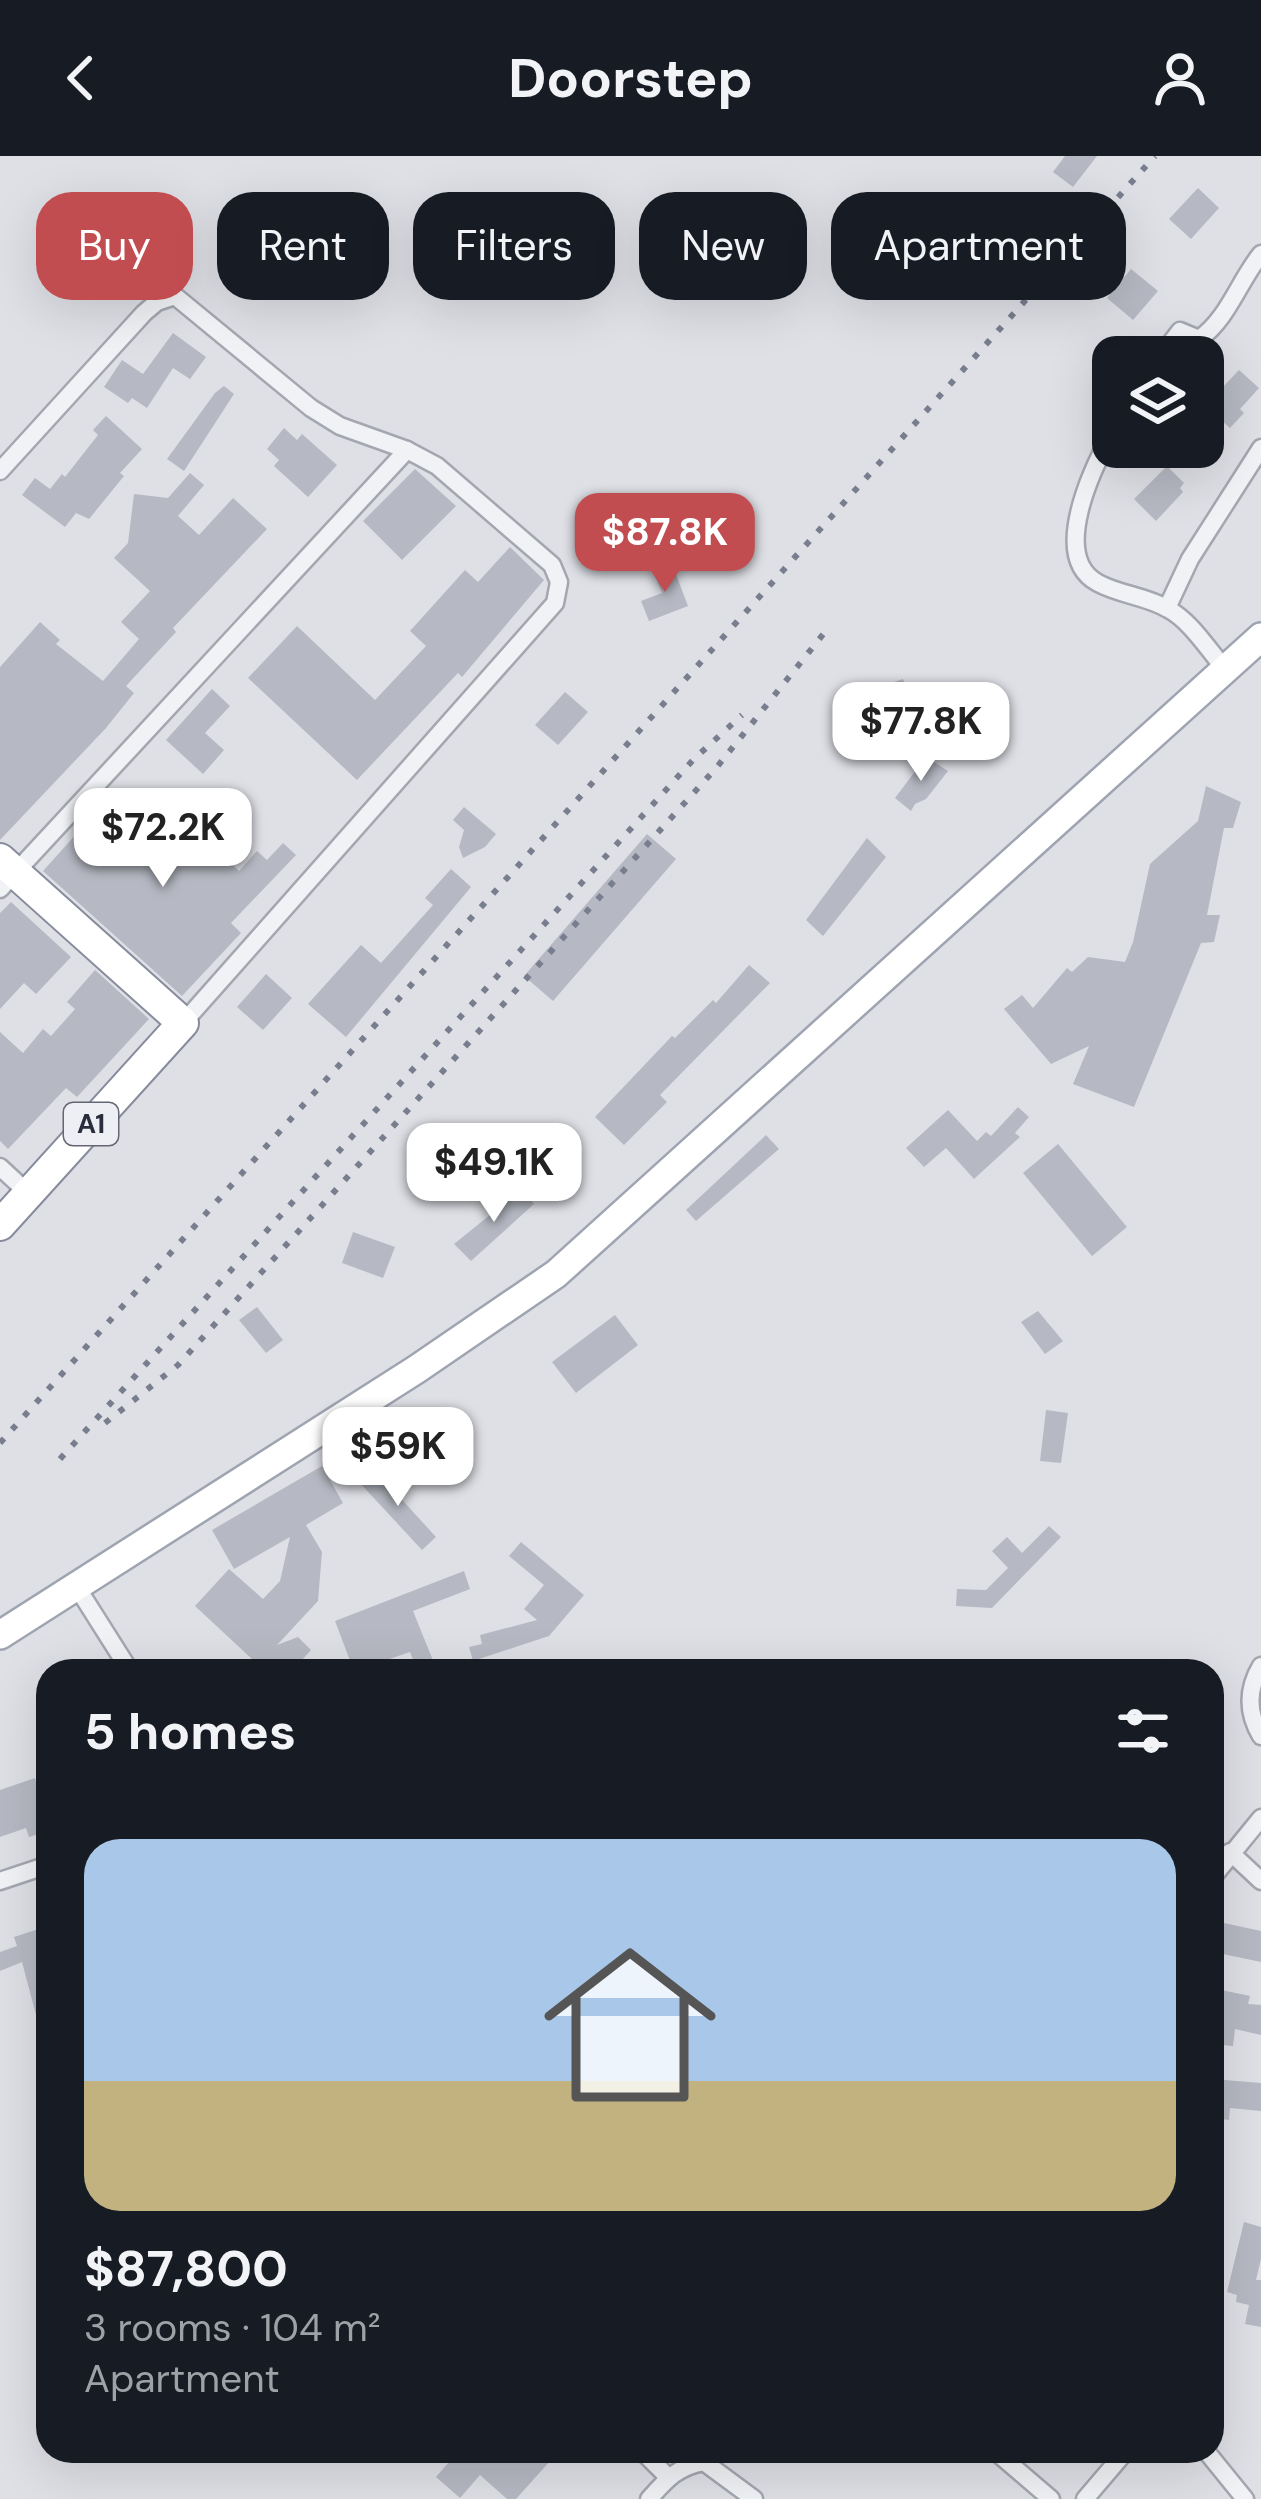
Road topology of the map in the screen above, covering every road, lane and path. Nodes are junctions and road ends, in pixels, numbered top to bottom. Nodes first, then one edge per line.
1 (1261, 254) edge
2 (1203, 336) edge
3 (1261, 448) edge
4 (407, 450) junction
5 (1095, 468) edge
6 (0, 471) edge
7 (1166, 608) junction
8 (1261, 637) edge
9 (1226, 670) junction
10 (5, 874) edge
11 (183, 1023) junction
12 (0, 1167) edge
13 (28, 1193) junction
14 (0, 1226) edge
15 (75, 1584) junction
16 (0, 1636) edge
17 (122, 1659) edge
18 (1261, 1666) edge
19 (1261, 1736) edge
20 (1261, 1818) edge
21 (1230, 1852) junction
22 (1224, 1861) edge
23 (36, 1869) edge
24 (0, 1881) edge
25 (1261, 1881) edge
26 (656, 2463) edge
27 (695, 2463) edge
28 (705, 2463) edge
29 (1009, 2463) edge
30 (1116, 2463) edge
31 (1216, 2463) edge
32 (668, 2477) junction
33 (649, 2499) edge
34 (754, 2499) edge
35 (1051, 2499) edge
36 (1085, 2499) edge
37 (1245, 2499) edge

1 - 2 street
3 - 7 street
4 - 6 street
4 - 10 street
4 - 11 street
5 - 7 street
7 - 9 street
8 - 9 main road
9 - 15 main road
10 - 11 highway
11 - 13 highway, A1
12 - 13 street
13 - 14 highway, A1
15 - 16 main road
15 - 17 street
18 - 19 street
20 - 21 street
21 - 22 street
21 - 25 street
23 - 24 street
26 - 32 street
27 - 32 street
28 - 34 street
29 - 35 street
30 - 36 street
31 - 37 street
32 - 33 street

